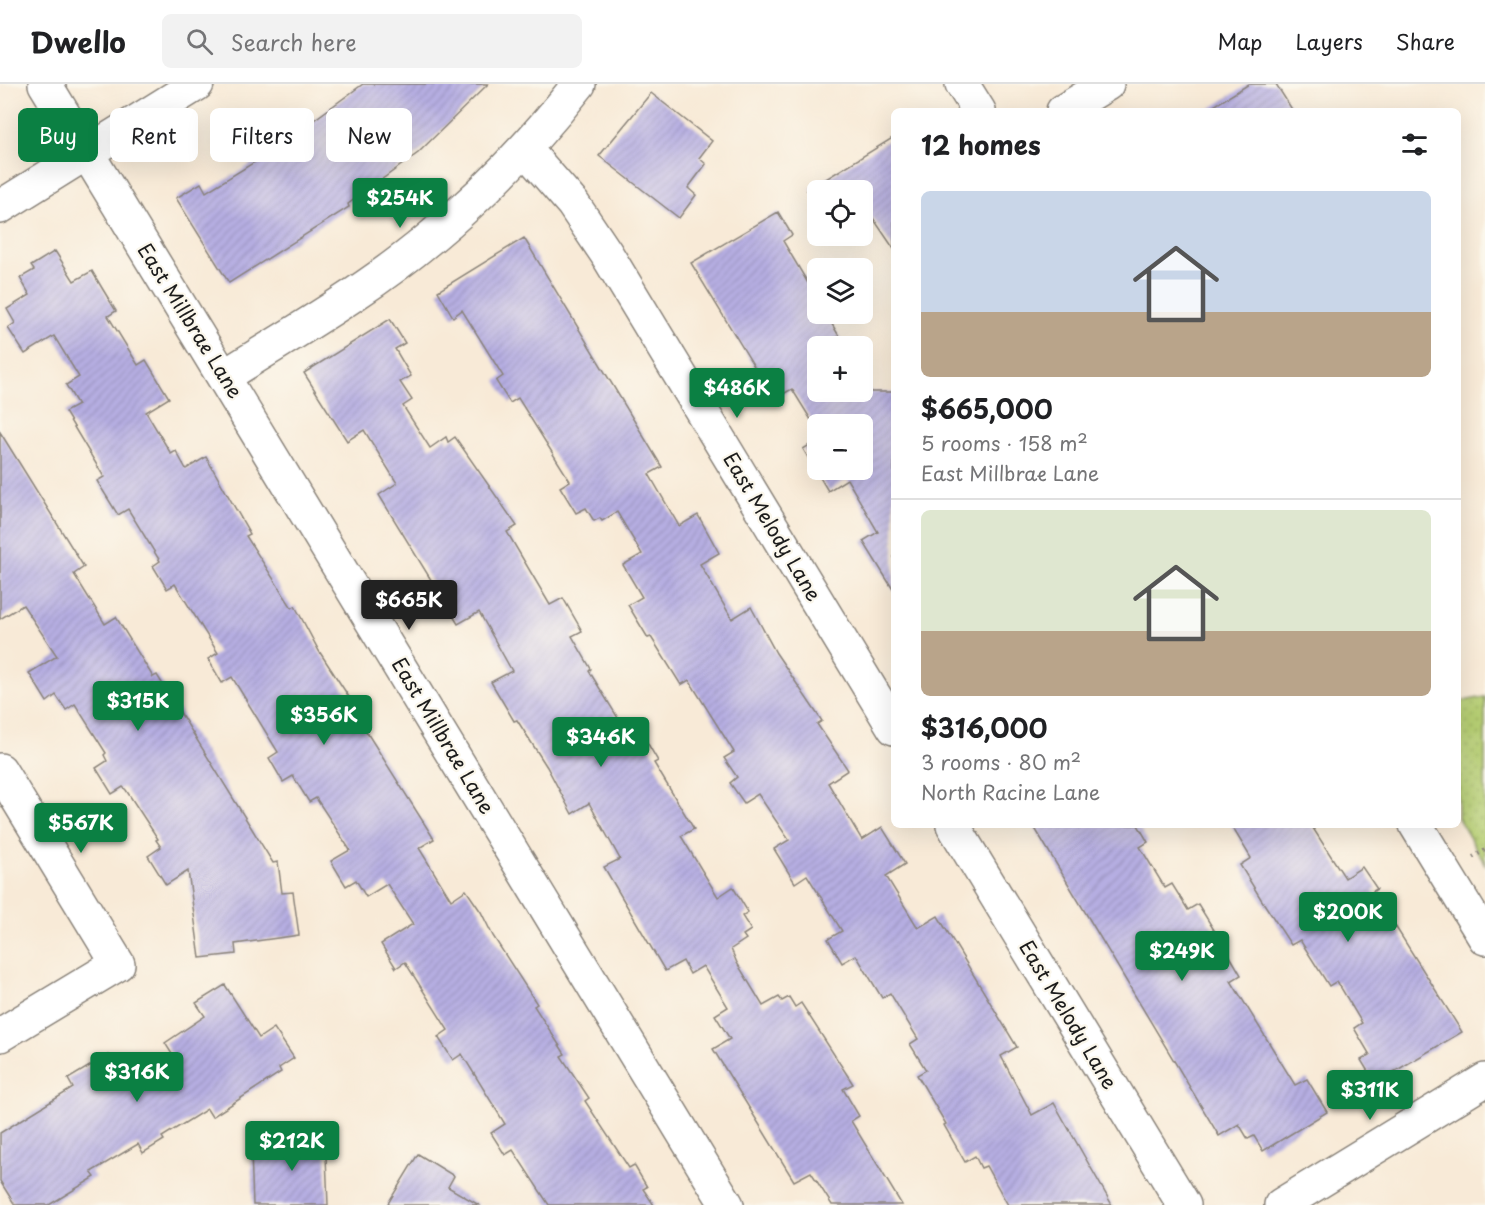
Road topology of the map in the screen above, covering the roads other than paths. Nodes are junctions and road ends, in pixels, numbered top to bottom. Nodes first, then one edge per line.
1 (45, 84) edge
2 (197, 84) edge
3 (579, 84) edge
4 (962, 84) edge
5 (1107, 84) edge
6 (59, 108) edge
7 (977, 108) edge
8 (1068, 108) edge
9 (98, 147) edge
10 (526, 150) junction
11 (74, 162) edge
12 (92, 162) edge
13 (0, 207) edge
14 (225, 376) junction
15 (891, 723) edge
16 (0, 770) edge
17 (955, 828) edge
18 (1418, 828) edge
19 (1485, 938) edge
20 (0, 1035) edge
21 (1485, 1080) edge
22 (727, 1205) edge
23 (1184, 1205) edge
24 (1281, 1205) edge

1 - 6 street, East Millbrae Lane
2 - 9 street
3 - 10 street
4 - 7 street
5 - 8 street
10 - 14 street
10 - 15 street, East Melody Lane
11 - 13 street
12 - 14 street, East Millbrae Lane
14 - 22 street, East Millbrae Lane
16 - 20 street
17 - 23 street, East Melody Lane
18 - 19 street
21 - 24 street

